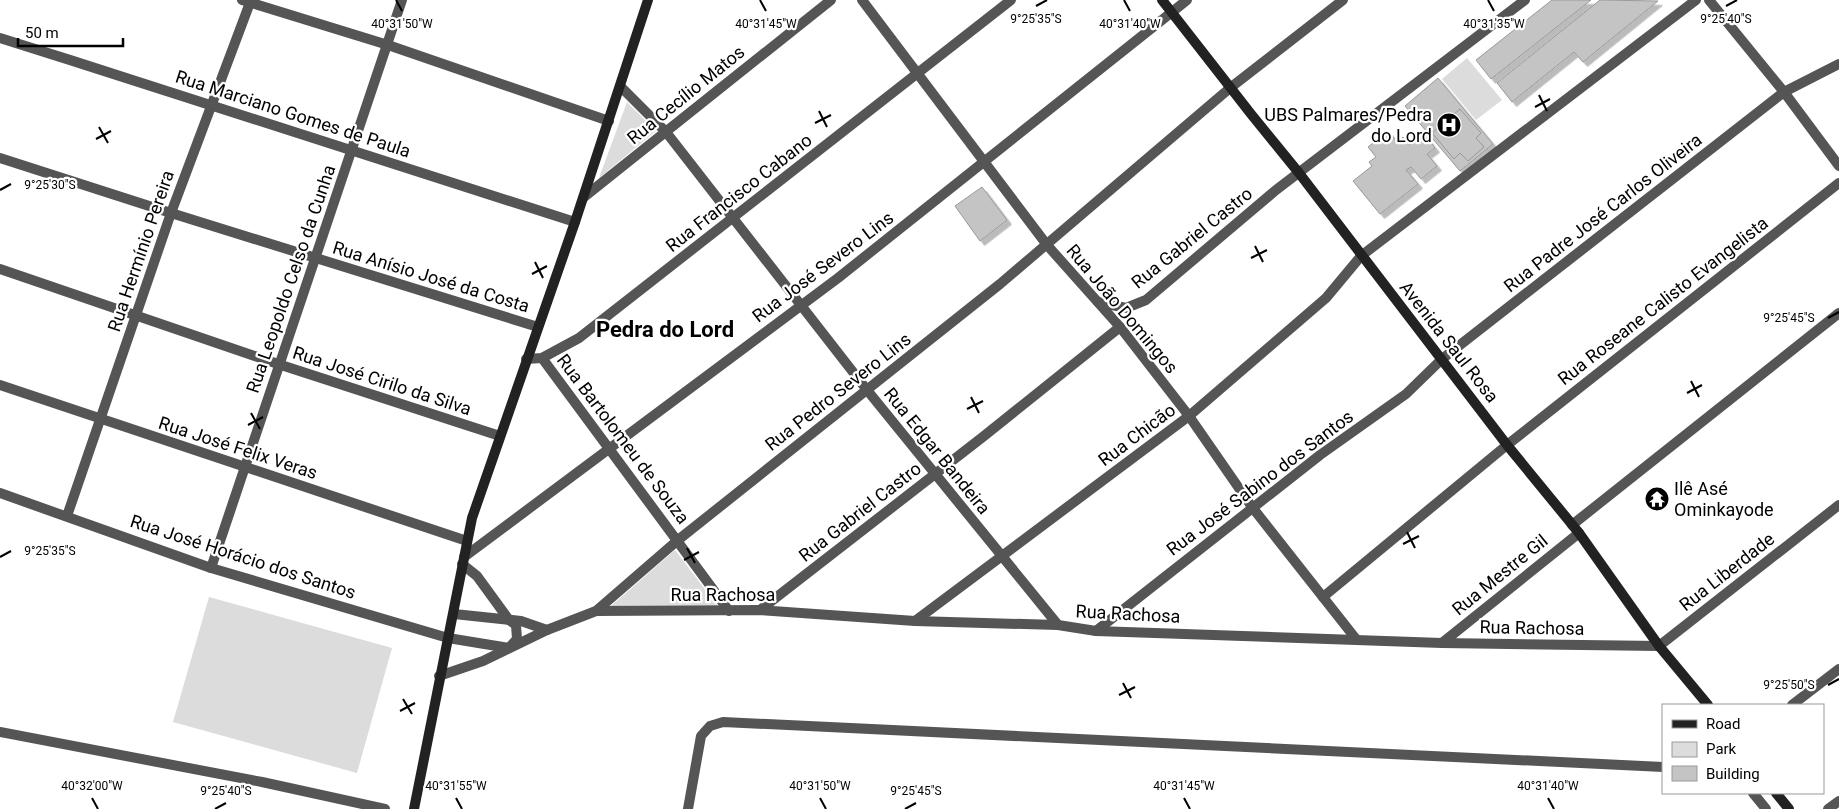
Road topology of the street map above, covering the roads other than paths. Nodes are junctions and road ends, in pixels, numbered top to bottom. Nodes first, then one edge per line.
1 (402, 0) edge
2 (647, 0) edge
3 (831, 0) edge
4 (862, 0) edge
5 (1011, 0) edge
6 (1162, 0) edge
7 (1187, 0) edge
8 (1343, 0) edge
9 (1525, 0) edge
10 (1696, 0) edge
11 (1709, 0) edge
12 (248, 1) edge
13 (1172, 12) junction
14 (0, 38) edge
15 (388, 45) junction
16 (1839, 64) edge
17 (917, 74) junction
18 (621, 87) junction
19 (1230, 88) junction
20 (1784, 92) junction
21 (211, 104) junction
22 (609, 121) junction
23 (666, 132) junction
24 (353, 152) junction
25 (0, 158) edge
26 (984, 162) junction
27 (1839, 166) edge
28 (1300, 173) junction
29 (1839, 182) edge
30 (584, 197) junction
31 (170, 214) junction
32 (734, 218) junction
33 (575, 222) junction
34 (1047, 245) junction
35 (1361, 256) junction
36 (316, 258) junction
37 (0, 269) edge
38 (1098, 302) junction
39 (801, 305) junction
40 (1839, 313) edge
41 (135, 315) junction
42 (538, 327) junction
43 (1120, 327) junction
44 (542, 358) junction
45 (526, 359) junction
46 (1442, 359) junction
47 (278, 364) junction
48 (0, 384) edge
49 (867, 390) junction
50 (1189, 416) junction
51 (100, 420) junction
52 (500, 436) junction
53 (1507, 445) junction
54 (610, 448) junction
55 (245, 468) junction
56 (936, 474) junction
57 (0, 494) edge
58 (1839, 505) edge
59 (1252, 507) junction
60 (68, 516) junction
61 (1575, 529) junction
62 (678, 540) junction
63 (466, 542) junction
64 (1001, 556) junction
65 (463, 560) junction
66 (211, 568) junction
67 (1323, 597) junction
68 (760, 610) junction
69 (596, 611) junction
70 (728, 611) junction
71 (454, 614) junction
72 (509, 620) junction
73 (915, 621) junction
74 (1058, 625) junction
75 (547, 630) junction
76 (1096, 631) junction
77 (448, 638) junction
78 (1356, 639) junction
79 (1442, 643) junction
80 (1658, 646) junction
81 (509, 648) junction
82 (1839, 668) edge
83 (439, 676) junction
84 (1707, 704) edge
85 (1793, 704) edge
86 (0, 732) edge
87 (1662, 768) edge
88 (1754, 794) edge
89 (1777, 794) edge
90 (1839, 801) edge
91 (385, 809) edge
92 (414, 809) edge
93 (688, 809) edge
94 (1766, 809) edge
95 (1789, 809) edge
96 (1828, 809) edge

1 - 15 street, Rua Leopoldo Celso da Cunha
2 - 18 street
3 - 23 street, Rua Cecílio Matos
4 - 17 street, Rua João Domingos
5 - 17 street, Rua Francisco Cabano
6 - 13 street, Avenida Saul Rosa
7 - 13 street, Rua José Severo Lins
8 - 19 street, Rua Pedro Severo Lins
9 - 28 street, Rua Gabriel Castro
10 - 35 street, Rua Chicão
11 - 20 street
12 - 15 street
12 - 21 street, Rua Hermínio Pereira
13 - 19 street, Avenida Saul Rosa
13 - 26 street, Rua José Severo Lins
14 - 21 street, Rua Marciano Gomes de Paula
15 - 22 street
15 - 24 street, Rua Leopoldo Celso da Cunha
16 - 20 street, Rua Padre José Carlos Oliveira
17 - 26 street, Rua João Domingos
17 - 32 street, Rua Francisco Cabano
18 - 22 street
18 - 23 street, Rua Edgar Bandeira
19 - 28 street, Avenida Saul Rosa
19 - 34 street, Rua Pedro Severo Lins
20 - 27 street
20 - 46 street, Rua Padre José Carlos Oliveira
21 - 24 street, Rua Marciano Gomes de Paula
21 - 31 street, Rua Hermínio Pereira
22 - 30 street
23 - 30 street, Rua Cecílio Matos
23 - 32 street, Rua Edgar Bandeira
24 - 33 street, Rua Marciano Gomes de Paula
24 - 36 street, Rua Leopoldo Celso da Cunha
25 - 31 street, Rua Anísio José da Costa
26 - 34 street, Rua João Domingos
26 - 39 street, Rua José Severo Lins
28 - 35 street, Avenida Saul Rosa
28 - 38 street, Rua Gabriel Castro
29 - 53 street, Rua Roseane Calisto Evangelista
30 - 33 street
31 - 36 street, Rua Anísio José da Costa
31 - 41 street, Rua Hermínio Pereira
32 - 39 street, Rua Edgar Bandeira
32 - 44 street, Rua Francisco Cabano
33 - 42 street
34 - 38 street, Rua João Domingos
34 - 49 street, Rua Pedro Severo Lins
35 - 46 street, Avenida Saul Rosa
35 - 50 street, Rua Chicão
36 - 42 street, Rua Anísio José da Costa
36 - 47 street, Rua Leopoldo Celso da Cunha
37 - 41 street, Rua José Cirilo da Silva
38 - 43 street, Rua João Domingos
39 - 49 street, Rua Edgar Bandeira
39 - 54 street, Rua José Severo Lins
40 - 61 street, Rua Mestre Gil
41 - 47 street, Rua José Cirilo da Silva
41 - 51 street, Rua Hermínio Pereira
42 - 45 street
43 - 50 street, Rua João Domingos
43 - 56 street, Rua Gabriel Castro
44 - 45 street, Rua Francisco Cabano
44 - 54 street, Rua Bartolomeu de Souza
45 - 52 street
46 - 53 street, Avenida Saul Rosa
46 - 59 street, Rua José Sabino dos Santos
47 - 52 street, Rua José Cirilo da Silva
47 - 55 street, Rua Leopoldo Celso da Cunha
48 - 51 street, Rua José Felix Veras
49 - 56 street, Rua Edgar Bandeira
49 - 62 street, Rua Pedro Severo Lins
50 - 59 street, Rua João Domingos
50 - 64 street, Rua Chicão
51 - 55 street, Rua José Felix Veras
51 - 60 street, Rua Hermínio Pereira
52 - 63 street
53 - 61 street, Avenida Saul Rosa
53 - 67 street, Rua Roseane Calisto Evangelista
54 - 62 street, Rua Bartolomeu de Souza
54 - 65 street, Rua José Severo Lins
55 - 63 street, Rua José Felix Veras
55 - 66 street, Rua Leopoldo Celso da Cunha
56 - 64 street, Rua Edgar Bandeira
56 - 68 street, Rua Gabriel Castro
57 - 60 street, Rua José Horácio dos Santos
58 - 80 street, Rua Liberdade
59 - 67 street, Rua João Domingos
59 - 76 street, Rua José Sabino dos Santos
60 - 66 street, Rua José Horácio dos Santos
61 - 79 street, Rua Mestre Gil
61 - 80 street, Avenida Saul Rosa
62 - 69 street, Rua Pedro Severo Lins
62 - 70 street, Rua Bartolomeu de Souza
63 - 65 street
64 - 73 street, Rua Chicão
64 - 74 street, Rua Edgar Bandeira
65 - 71 street
65 - 72 street
66 - 77 street, Rua José Horácio dos Santos
67 - 78 street, Rua João Domingos
68 - 70 street, Rua Rachosa
68 - 73 street, Rua Rachosa
69 - 70 street, Rua Rachosa
69 - 75 street, Rua Pedro Severo Lins
71 - 72 street
71 - 77 street
72 - 75 street
72 - 81 street
73 - 74 street, Rua Rachosa
74 - 76 street, Rua Rachosa
75 - 81 street, Rua Pedro Severo Lins
76 - 78 street, Rua Rachosa
77 - 81 street
77 - 83 street
78 - 79 street, Rua Rachosa
79 - 80 street, Rua Rachosa
80 - 84 street, Avenida Saul Rosa
81 - 83 street, Rua Pedro Severo Lins
82 - 85 street
83 - 92 street
86 - 91 street
87 - 93 street
88 - 94 street
89 - 95 street
90 - 96 street

